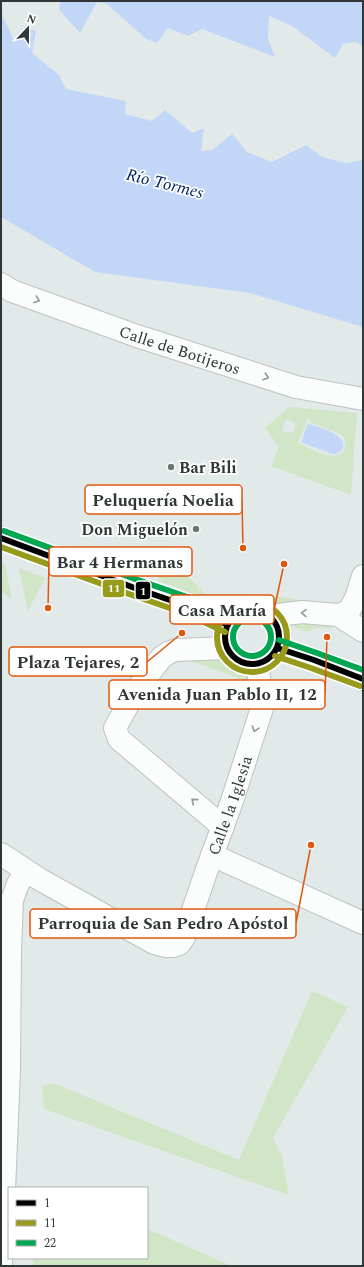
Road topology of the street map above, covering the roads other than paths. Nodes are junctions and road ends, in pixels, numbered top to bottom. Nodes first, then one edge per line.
1 (1, 284) edge
2 (363, 399) edge
3 (1, 538) edge
4 (363, 576) edge
5 (338, 615) junction
6 (270, 616) junction
7 (228, 625) junction
8 (363, 631) edge
9 (227, 648) junction
10 (277, 648) junction
11 (257, 664) junction
12 (363, 679) edge
13 (223, 827) junction
14 (1, 854) edge
15 (212, 855) junction
16 (26, 871) junction
17 (363, 923) edge
18 (2, 1228) edge
19 (1, 1264) edge

1 -> 2 main road, Calle de Botijeros
3 - 7 main road
4 - 5 main road
5 -> 6 main road
5 - 8 main road
6 - 7 main road
6 - 10 main road
7 - 9 main road
9 - 11 main road
13 -> 9 main road
10 - 11 main road
10 - 12 main road
11 -> 13 main road, Calle la Iglesia
13 - 15 main road, Calle la Iglesia
14 - 16 main road
15 - 16 main road, Calle la Iglesia
15 - 17 main road
16 - 18 main road
18 - 19 main road

